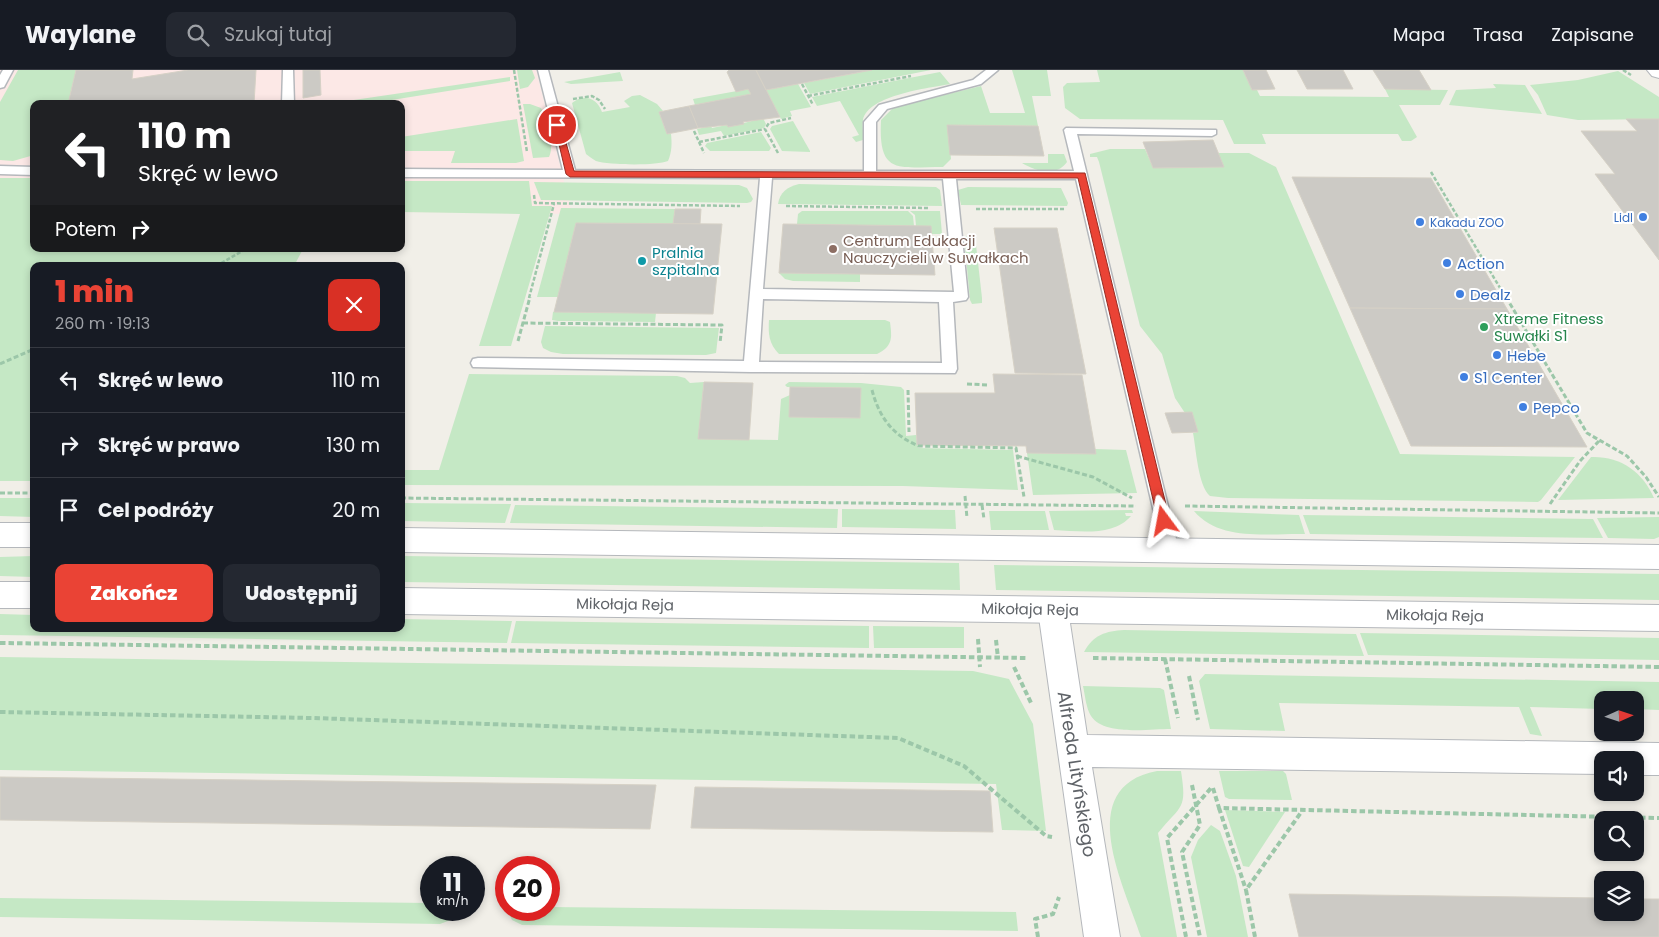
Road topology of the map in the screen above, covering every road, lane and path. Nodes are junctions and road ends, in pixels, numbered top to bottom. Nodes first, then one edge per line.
1 (8, 70) edge
2 (288, 70) edge
3 (514, 70) edge
4 (543, 70) edge
5 (993, 70) edge
6 (1656, 70) edge
7 (1659, 72) edge
8 (912, 76) dead end
9 (802, 84) dead end
10 (0, 85) edge
11 (808, 96) junction
12 (518, 98) dead end
13 (288, 100) edge
14 (570, 102) dead end
15 (813, 105) dead end
16 (605, 109) dead end
17 (791, 118) dead end
18 (765, 129) junction
19 (1212, 132) dead end
20 (699, 142) dead end
21 (778, 154) dead end
22 (0, 170) edge
23 (30, 171) edge
24 (1432, 172) dead end
25 (405, 173) edge
26 (570, 174) junction
27 (766, 175) junction
28 (870, 175) junction
29 (948, 175) junction
30 (1082, 175) junction
31 (535, 203) dead end
32 (554, 204) junction
33 (764, 206) junction
34 (952, 209) junction
35 (1073, 209) dead end
36 (241, 252) edge
37 (223, 262) edge
38 (756, 294) junction
39 (946, 296) junction
40 (522, 323) junction
41 (30, 351) edge
42 (478, 363) dead end
43 (512, 363) junction
44 (0, 364) edge
45 (717, 366) junction
46 (751, 367) junction
47 (867, 368) junction
48 (908, 382) dead end
49 (910, 432) dead end
50 (1599, 441) junction
51 (1017, 456) junction
52 (0, 493) edge
53 (30, 493) edge
54 (1024, 497) dead end
55 (1659, 497) edge
56 (405, 498) edge
57 (1133, 499) dead end
58 (1550, 504) dead end
59 (1160, 506) junction
60 (1659, 513) edge
61 (0, 535) edge
62 (30, 535) edge
63 (405, 540) edge
64 (1171, 551) junction
65 (1659, 557) edge
66 (0, 595) edge
67 (30, 595) edge
68 (405, 601) edge
69 (1053, 610) junction
70 (1659, 618) edge
71 (0, 643) edge
72 (1060, 658) junction
73 (1165, 659) junction
74 (1659, 667) edge
75 (1189, 676) dead end
76 (0, 712) edge
77 (1073, 752) junction
78 (1195, 752) junction
79 (1659, 759) edge
80 (1213, 788) junction
81 (1197, 806) junction
82 (1218, 808) junction
83 (1302, 810) junction
84 (1659, 818) edge
85 (1058, 837) dead end
86 (1246, 890) junction
87 (1102, 937) edge
88 (1186, 937) edge
89 (1200, 937) edge
90 (1255, 937) edge

1 - 10 lane
2 - 13 lane
3 - 12 path
4 - 26 lane
5 - 28 lane
6 - 7 street
8 - 11 path
9 - 11 path
11 - 15 path
14 - 16 path
17 - 18 path
18 - 20 path
18 - 21 path
19 - 30 lane
22 - 23 lane
24 - 50 path
25 - 26 lane
26 - 27 lane
27 - 28 lane
27 - 33 lane
28 - 29 lane
29 - 30 lane
29 - 34 lane
30 - 59 lane
31 - 32 path
32 - 33 path
32 - 40 path
33 - 34 path
33 - 38 lane
34 - 35 path
34 - 39 lane
36 - 37 path
38 - 39 lane
38 - 46 lane
39 - 47 lane
40 - 43 path
40 - 45 path
41 - 44 path
42 - 43 lane
43 - 45 lane
45 - 46 lane
46 - 47 lane
47 - 51 path
48 - 49 path
50 - 55 path
50 - 58 path
51 - 54 path
51 - 57 path
52 - 53 path
56 - 59 path
59 - 60 path
59 - 64 lane
61 - 62 street
63 - 64 street
64 - 65 street
66 - 67 street
68 - 69 street, Mikołaja Reja
69 - 70 street, Mikołaja Reja
69 - 72 street, Alfreda Lityńskiego
71 - 72 path
72 - 73 path
72 - 77 street, Alfreda Lityńskiego
73 - 74 path
73 - 78 path
75 - 78 path
76 - 85 path
77 - 78 street
77 - 87 street, Alfreda Lityńskiego
78 - 79 street
78 - 80 path
78 - 81 path
80 - 81 path
80 - 82 path
81 - 88 path
81 - 89 path
82 - 83 path
82 - 86 path
83 - 84 path
83 - 86 path
86 - 90 path

